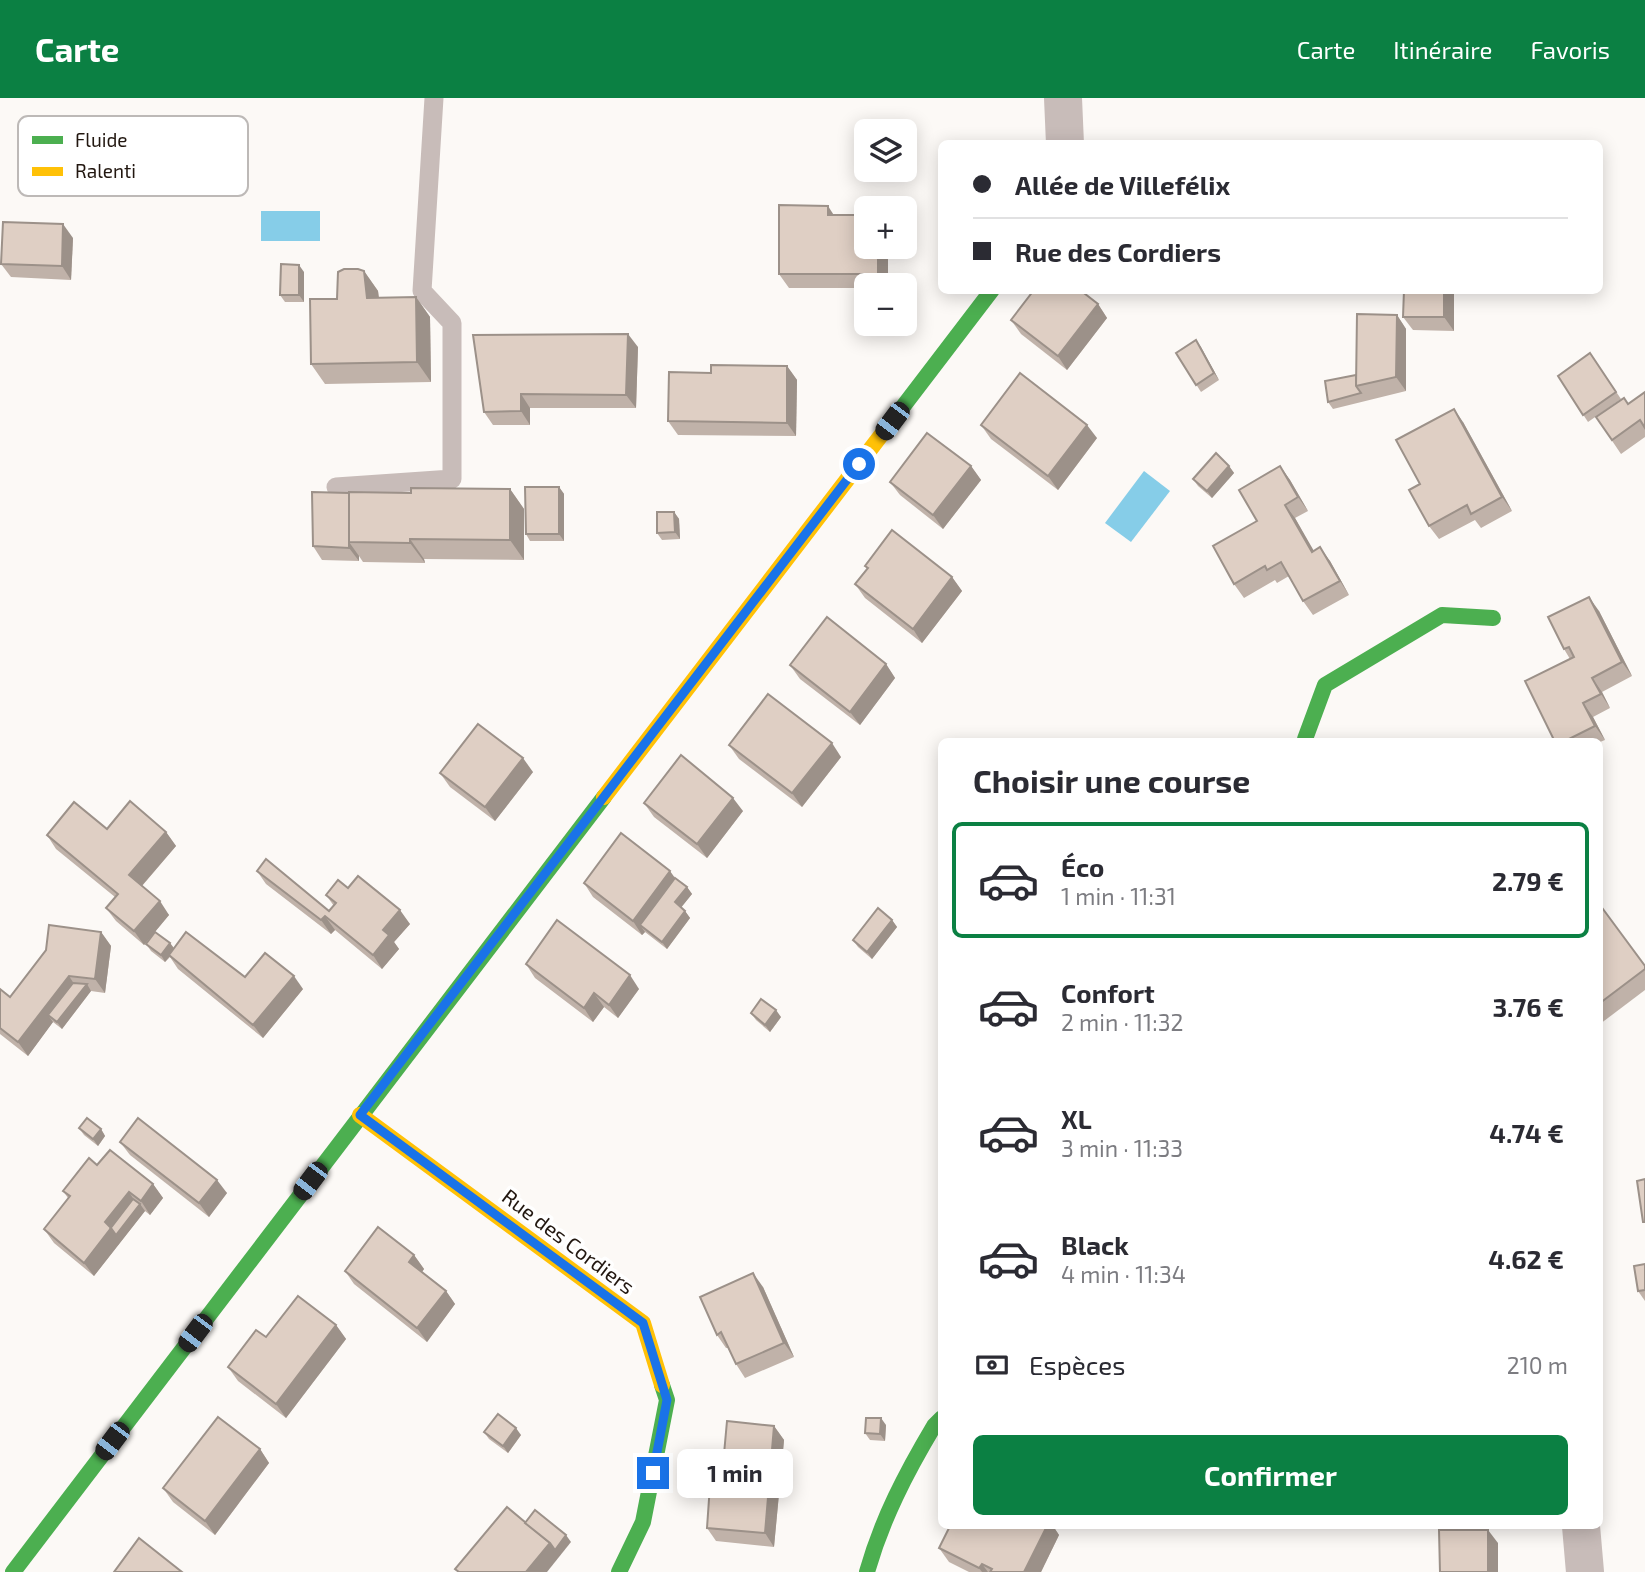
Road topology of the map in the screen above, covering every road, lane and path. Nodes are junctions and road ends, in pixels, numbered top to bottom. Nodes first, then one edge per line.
1 (434, 98) edge
2 (1063, 98) edge
3 (1065, 140) edge
4 (989, 294) edge
5 (335, 486) dead end
6 (1493, 618) dead end
7 (1305, 738) edge
8 (360, 1115) junction
9 (938, 1422) edge
10 (1581, 1529) edge
11 (13, 1572) edge
12 (619, 1572) edge
13 (867, 1572) edge
14 (1586, 1572) edge

1 - 5 lane
2 - 3 street
4 - 8 street
6 - 7 street
8 - 11 street
8 - 12 street, Rue des Cordiers
9 - 13 street
10 - 14 street

